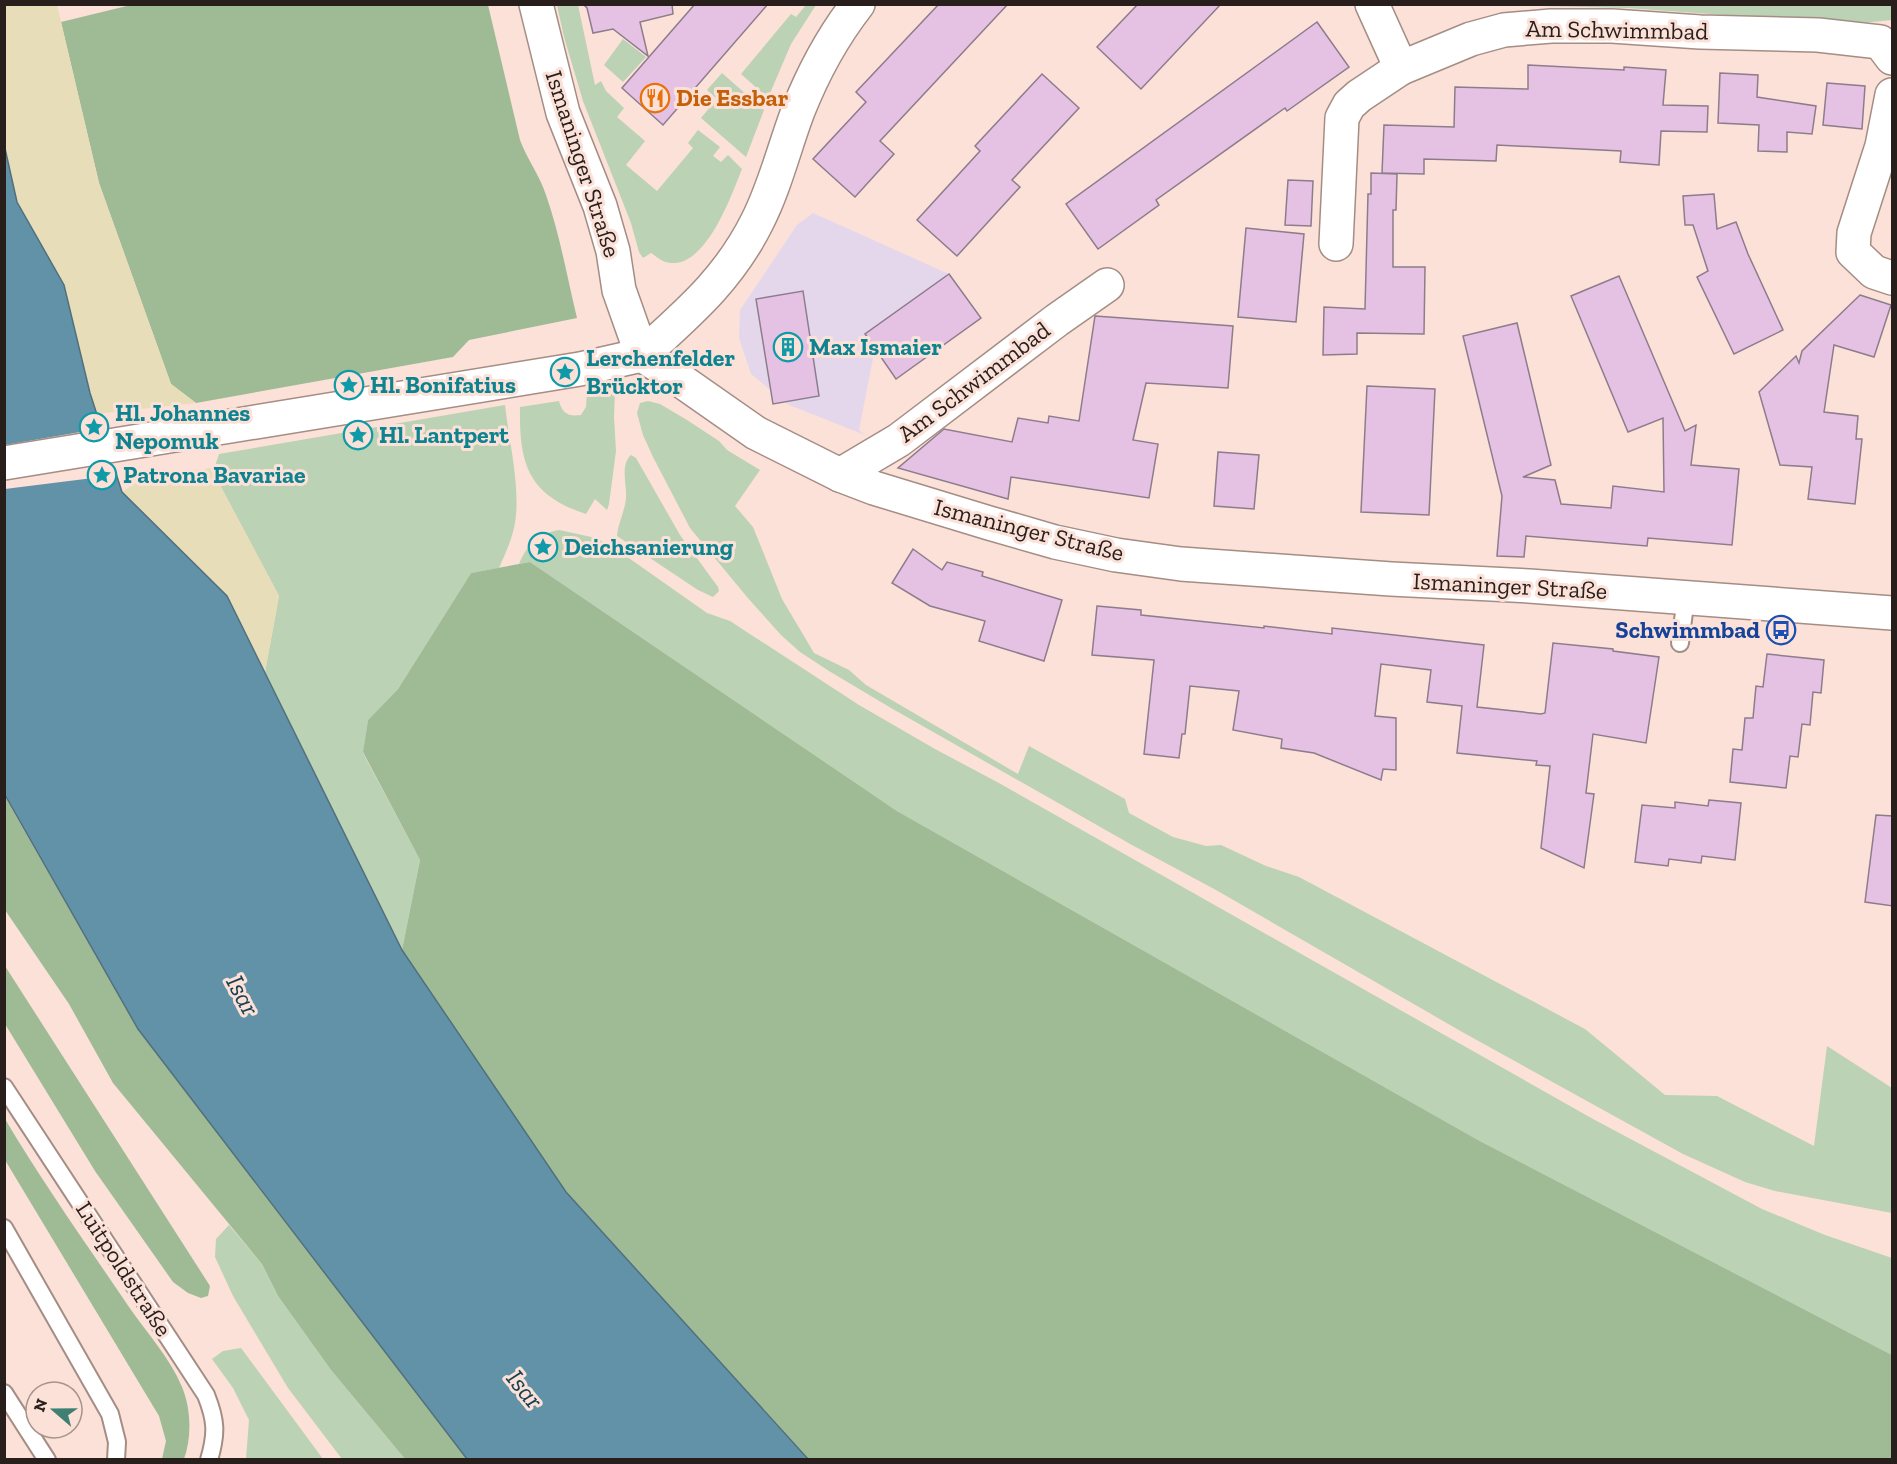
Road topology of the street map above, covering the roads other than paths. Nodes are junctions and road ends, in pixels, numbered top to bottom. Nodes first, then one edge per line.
1 (536, 4) edge
2 (858, 4) edge
3 (1372, 4) edge
4 (1893, 58) edge
5 (1401, 68) junction
6 (1893, 95) edge
7 (1336, 244) dead end
8 (1893, 278) edge
9 (1107, 285) dead end
10 (642, 355) junction
11 (4, 464) edge
12 (840, 475) junction
13 (1686, 597) junction
14 (1893, 613) edge
15 (1680, 643) dead end
16 (4, 1087) edge
17 (4, 1228) edge
18 (4, 1394) edge
19 (47, 1460) edge
20 (116, 1460) edge
21 (209, 1460) edge

1 - 10 street, Ismaninger Straße
2 - 10 street
3 - 5 street
4 - 5 street, Am Schwimmbad
5 - 7 street, Am Schwimmbad
6 - 8 street
9 - 12 street, Am Schwimmbad
10 - 11 street
10 - 12 street, Ismaninger Straße
12 - 13 street, Ismaninger Straße
13 - 14 street, Ismaninger Straße
13 - 15 lane
16 - 21 lane, Luitpoldstraße
17 - 20 lane
18 - 19 lane

